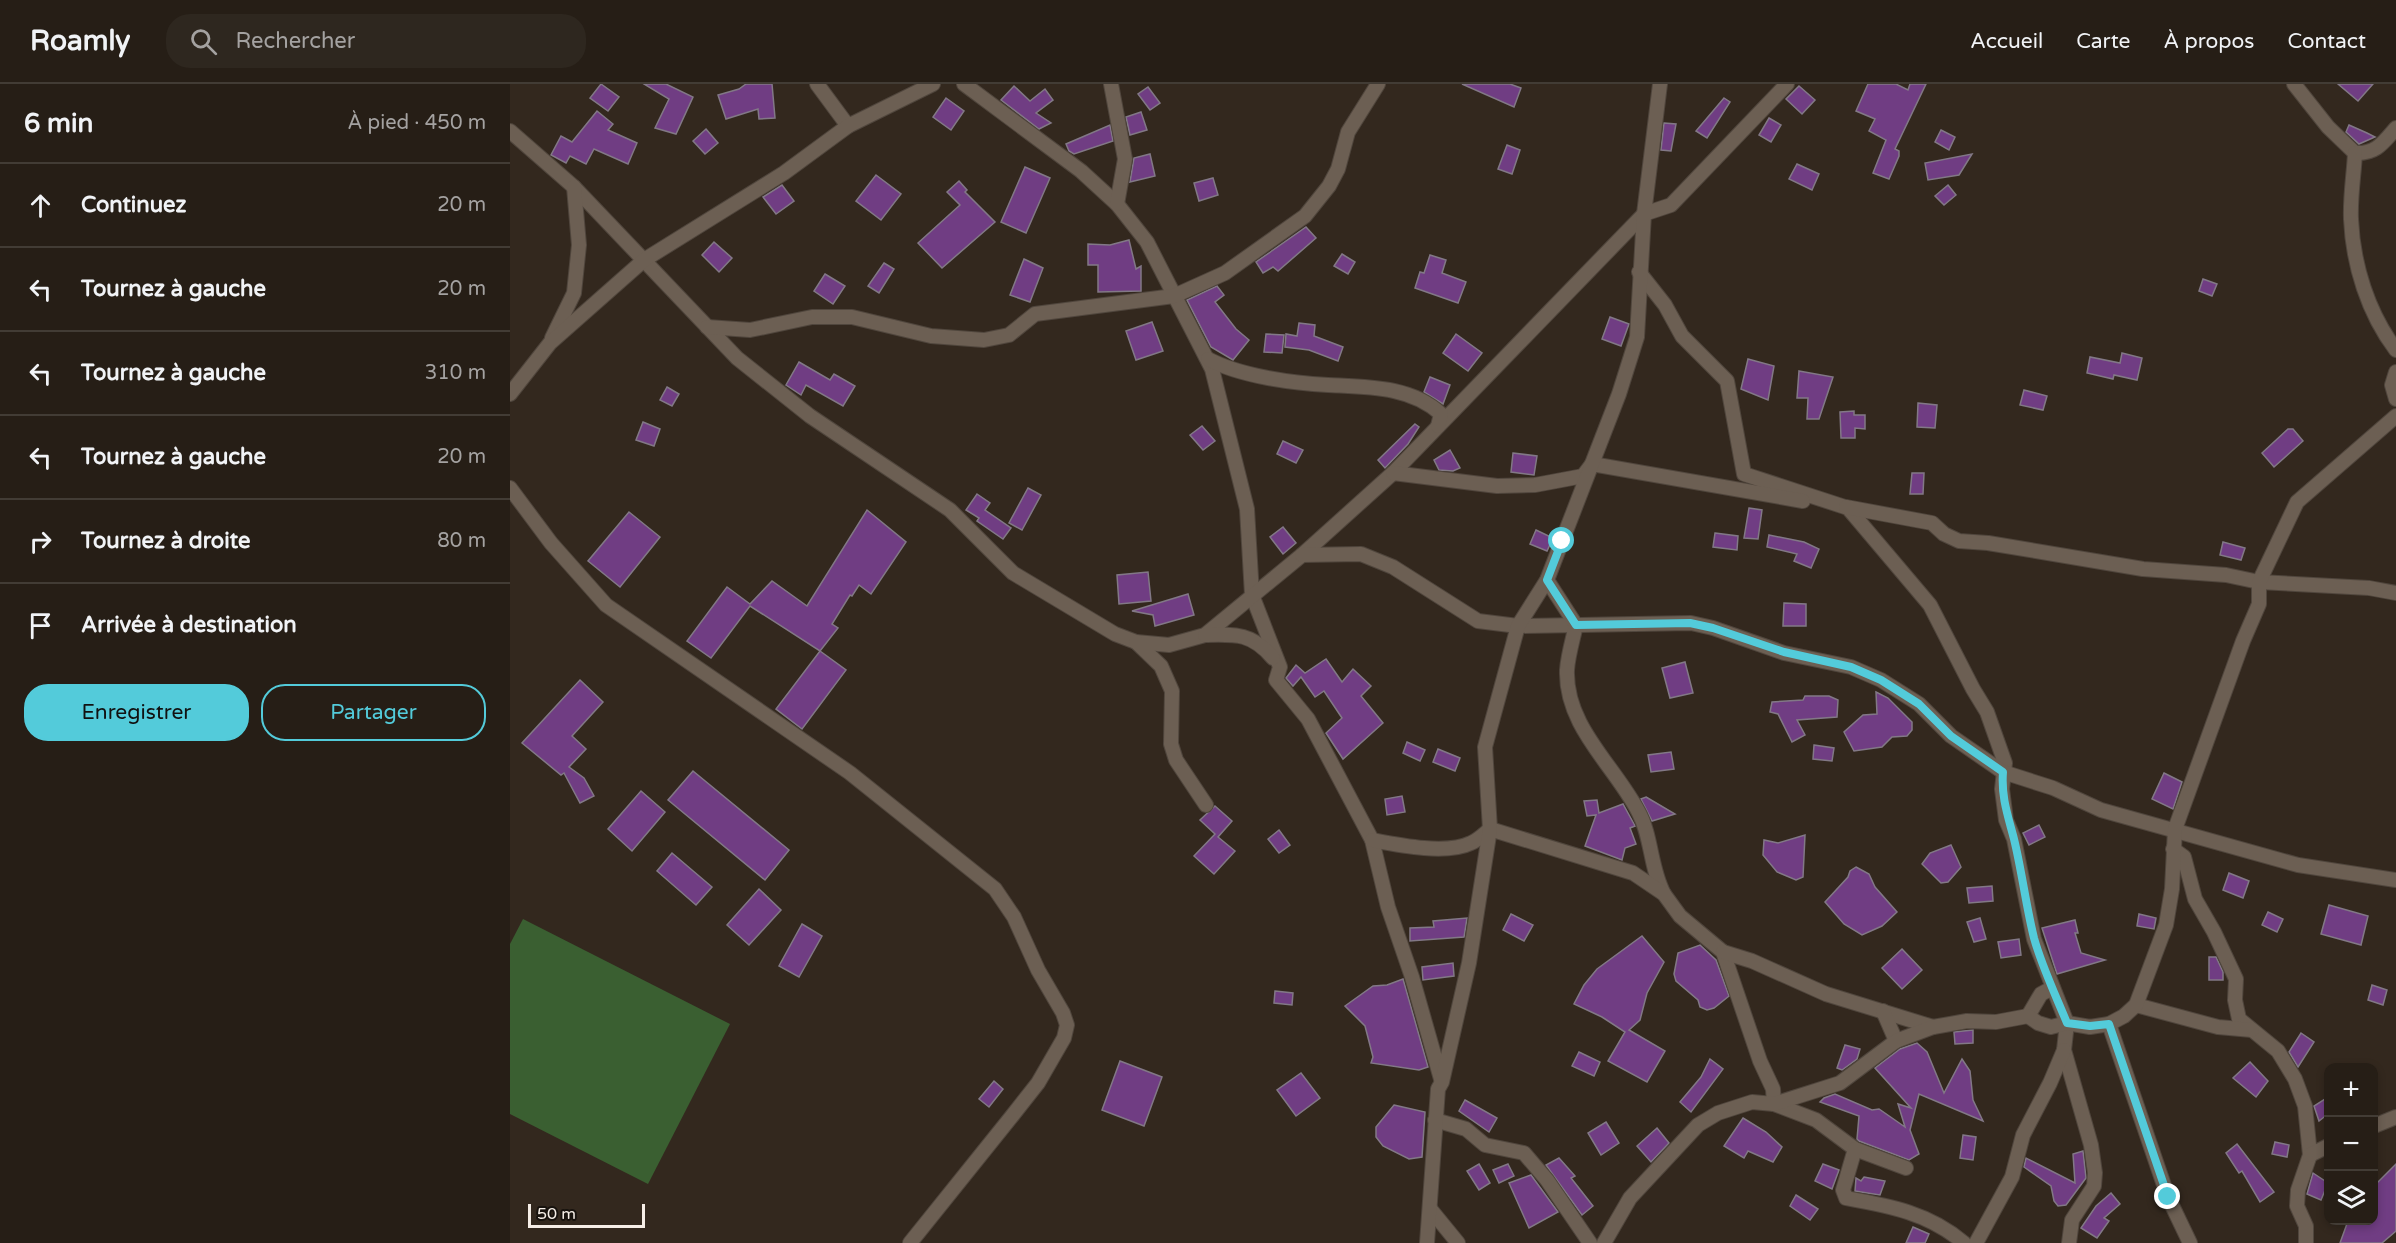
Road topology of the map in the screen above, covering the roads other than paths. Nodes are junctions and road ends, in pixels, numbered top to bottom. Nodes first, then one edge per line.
1 (817, 84) edge
2 (933, 84) edge
3 (964, 84) edge
4 (1111, 84) edge
5 (1378, 84) edge
6 (1660, 84) edge
7 (1787, 84) edge
8 (2294, 84) edge
9 (848, 126) junction
10 (2396, 128) edge
11 (510, 131) edge
12 (2355, 153) junction
13 (574, 187) junction
14 (1117, 204) junction
15 (1644, 214) junction
16 (644, 260) junction
17 (1639, 272) junction
18 (1174, 296) junction
19 (707, 327) junction
20 (550, 343) junction
21 (2396, 350) edge
22 (1208, 359) junction
23 (2396, 372) edge
24 (510, 394) edge
25 (2396, 399) edge
26 (2396, 416) edge
27 (1438, 426) junction
28 (1592, 464) junction
29 (1393, 473) junction
30 (510, 488) edge
31 (1848, 508) junction
32 (1302, 555) junction
33 (1547, 580) junction
34 (2259, 582) junction
35 (2396, 593) edge
36 (1252, 595) junction
37 (1576, 625) junction
38 (1518, 626) junction
39 (1205, 635) junction
40 (1136, 642) junction
41 (1280, 667) junction
42 (2003, 772) junction
43 (1206, 805) dead end
44 (1490, 829) junction
45 (2175, 829) junction
46 (1372, 840) junction
47 (2174, 849) junction
48 (2396, 880) edge
49 (1664, 894) junction
50 (1723, 952) junction
51 (2052, 988) junction
52 (2136, 1005) junction
53 (1883, 1011) junction
54 (2028, 1016) junction
55 (2067, 1023) junction
56 (2109, 1024) junction
57 (1933, 1027) junction
58 (2252, 1030) junction
59 (1896, 1041) junction
60 (2064, 1050) junction
61 (1442, 1082) junction
62 (1774, 1104) junction
63 (2396, 1117) edge
64 (1435, 1120) junction
65 (2378, 1124) edge
66 (2324, 1148) edge
67 (1855, 1149) junction
68 (2310, 1155) junction
69 (1906, 1168) dead end
70 (1431, 1210) junction
71 (910, 1243) edge
72 (1427, 1243) edge
73 (1458, 1243) edge
74 (1590, 1243) edge
75 (1604, 1243) edge
76 (1964, 1243) edge
77 (1976, 1243) edge
78 (2069, 1243) edge
79 (2190, 1243) edge
80 (2306, 1243) edge

1 - 9 street
2 - 9 street
3 - 14 street
4 - 14 street
5 - 18 street
6 - 15 street
7 - 15 street
8 - 12 street
9 - 16 street
10 - 12 street
11 - 13 street
12 - 21 street
13 - 16 street
13 - 20 street
14 - 18 street
15 - 17 street
15 - 27 street
16 - 19 street
16 - 20 street
17 - 28 street
17 - 31 street
18 - 19 street
18 - 22 street
19 - 40 street
20 - 24 street
22 - 27 street
22 - 36 street
23 - 25 street
26 - 34 street
27 - 29 street
28 - 29 street
28 - 31 street
28 - 33 street
29 - 32 street
30 - 71 street
31 - 34 street
31 - 42 street
32 - 36 street
32 - 38 street
33 - 37 street
33 - 38 street
34 - 35 street
34 - 45 street
36 - 39 street
36 - 41 street
37 - 38 street
37 - 42 street
37 - 49 street
38 - 44 street
39 - 40 street
39 - 41 street
40 - 43 street
41 - 46 street
42 - 45 street
42 - 51 street
44 - 46 street
44 - 49 street
44 - 61 street
45 - 47 street
45 - 48 street
46 - 61 street
47 - 52 street
47 - 58 street
49 - 50 street
50 - 53 street
50 - 62 street
51 - 54 street
51 - 55 street
52 - 56 street
52 - 58 street
53 - 57 street
53 - 59 street
54 - 55 street
54 - 57 street
55 - 56 street
55 - 60 street
56 - 79 street
57 - 59 street
58 - 68 street
59 - 62 street
60 - 77 street
60 - 78 street
61 - 64 street
62 - 67 street
62 - 75 street
63 - 65 street
64 - 70 street
64 - 74 street
66 - 68 street
67 - 69 street
67 - 76 street
68 - 80 street
70 - 72 street
70 - 73 street

